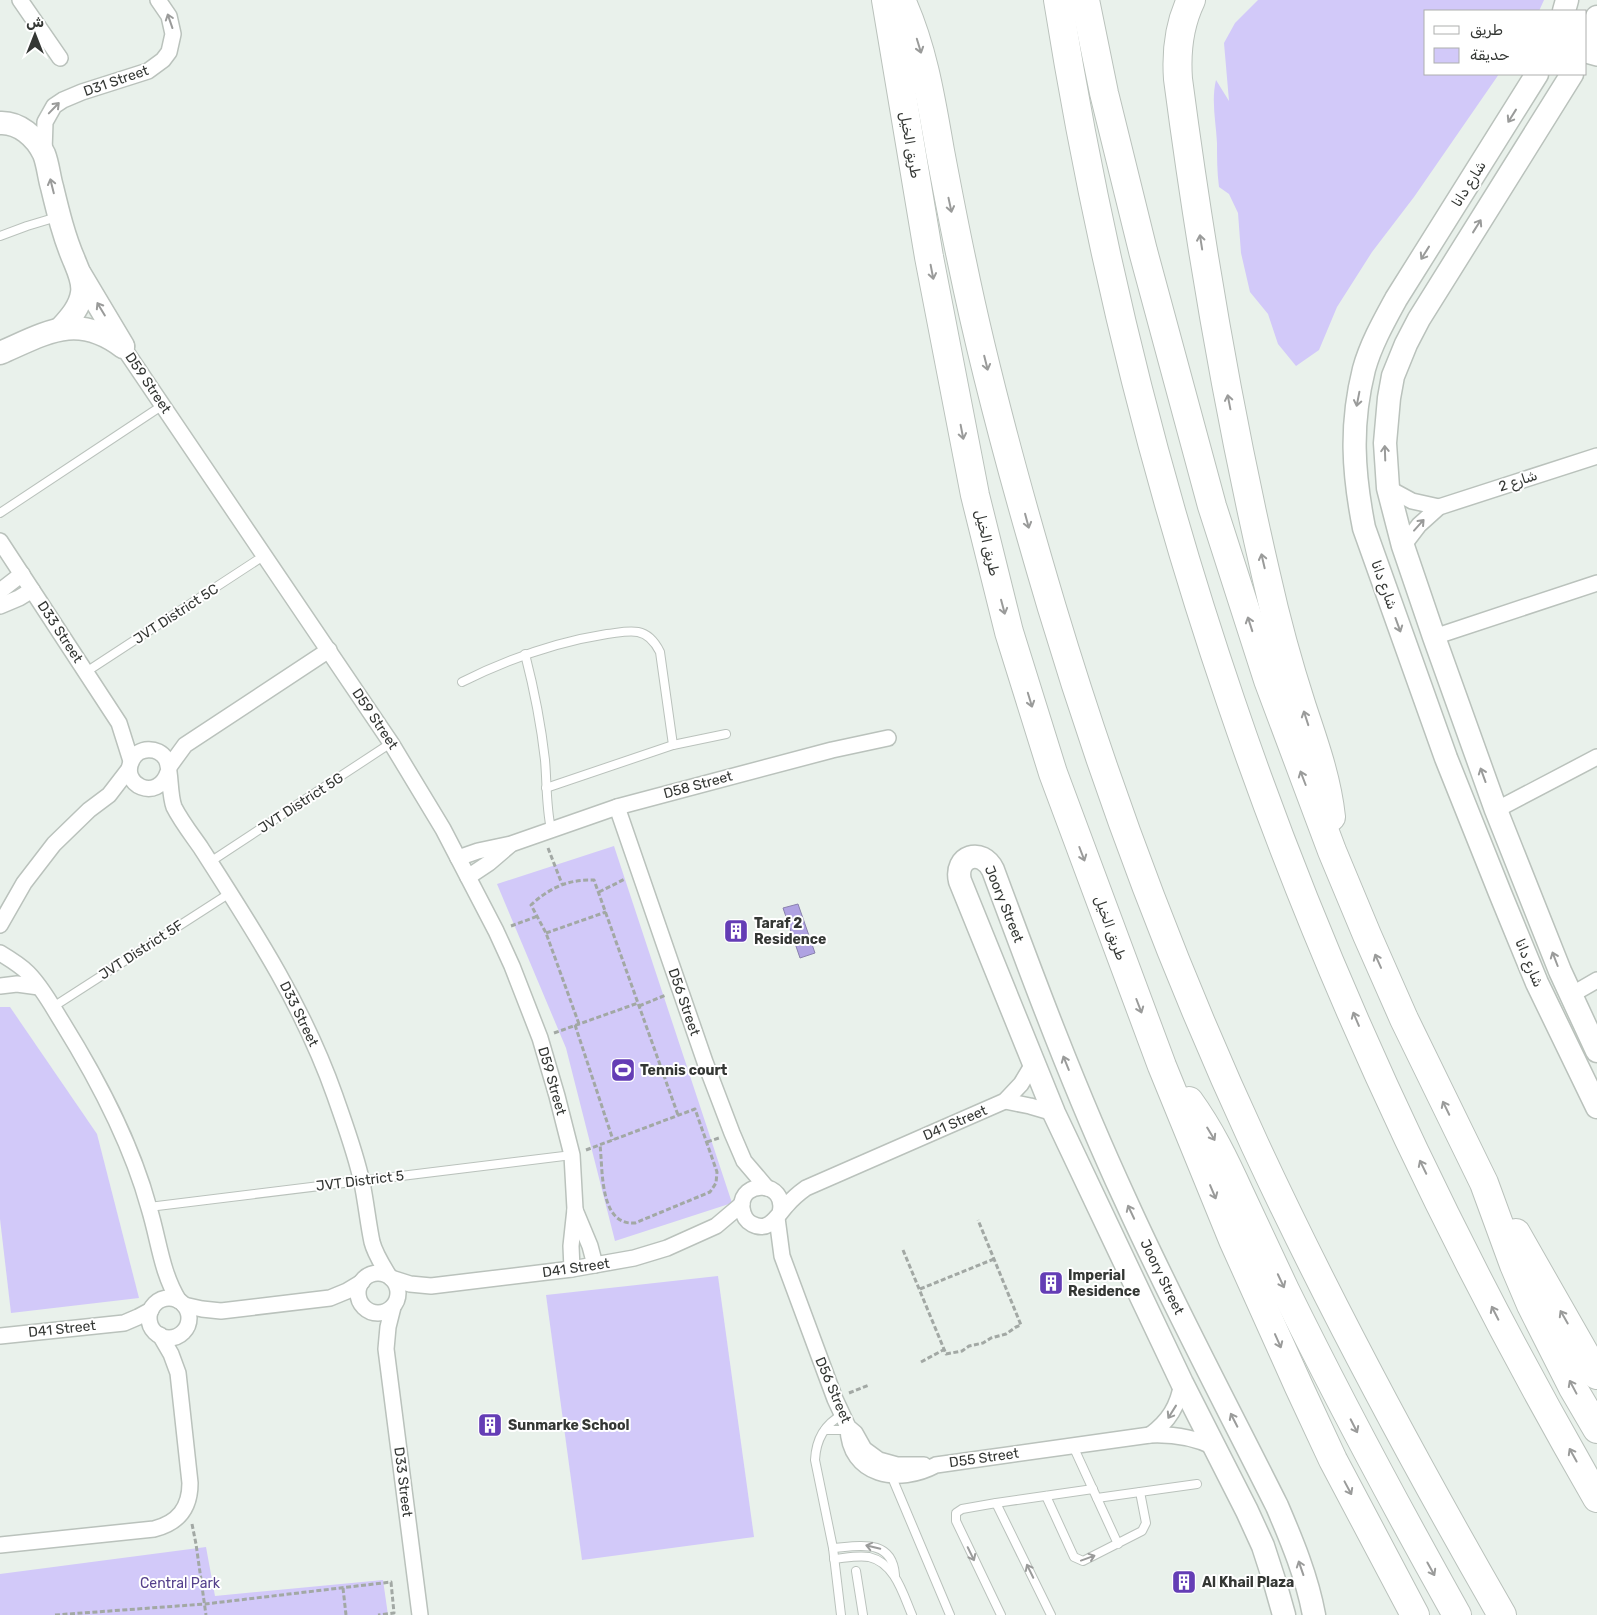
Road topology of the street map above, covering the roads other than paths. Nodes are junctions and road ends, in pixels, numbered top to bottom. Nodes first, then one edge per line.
1 (20, 0) edge
2 (158, 0) edge
3 (886, 0) edge
4 (901, 0) edge
5 (1058, 0) edge
6 (1085, 0) edge
7 (1191, 0) edge
8 (1597, 17) edge
9 (1587, 45) edge
10 (60, 58) dead end
11 (1537, 75) edge
12 (1571, 75) edge
13 (0, 123) edge
14 (44, 154) junction
15 (59, 217) junction
16 (0, 236) edge
17 (79, 272) junction
18 (61, 328) junction
19 (123, 347) junction
20 (0, 353) edge
21 (163, 405) junction
22 (1597, 456) edge
23 (1388, 488) junction
24 (1439, 507) junction
25 (0, 513) edge
26 (0, 541) edge
27 (1404, 546) junction
28 (265, 555) junction
29 (22, 574) junction
30 (1597, 583) edge
31 (32, 590) junction
32 (0, 591) edge
33 (0, 606) edge
34 (1434, 637) junction
35 (329, 650) junction
36 (525, 654) junction
37 (86, 672) junction
38 (462, 682) dead end
39 (119, 723) junction
40 (726, 734) dead end
41 (888, 738) dead end
42 (392, 743) junction
43 (185, 745) junction
44 (673, 745) junction
45 (150, 750) junction
46 (1597, 757) edge
47 (130, 765) junction
48 (168, 770) junction
49 (143, 787) junction
50 (546, 788) junction
51 (108, 795) junction
52 (174, 807) junction
53 (617, 807) junction
54 (1496, 810) junction
55 (546, 831) junction
56 (511, 844) junction
57 (1332, 851) junction
58 (458, 858) junction
59 (210, 862) junction
60 (468, 877) junction
61 (230, 893) junction
62 (0, 925) edge
63 (0, 953) edge
64 (1597, 980) edge
65 (0, 986) edge
66 (39, 987) junction
67 (1571, 995) junction
68 (52, 1007) junction
69 (1597, 1051) edge
70 (1033, 1064) junction
71 (1162, 1066) junction
72 (1005, 1101) junction
73 (1597, 1107) edge
74 (1054, 1113) junction
75 (572, 1156) junction
76 (744, 1161) junction
77 (362, 1182) junction
78 (1484, 1183) junction
79 (806, 1188) junction
80 (769, 1189) junction
81 (744, 1199) junction
82 (149, 1208) junction
83 (575, 1209) junction
84 (779, 1216) junction
85 (755, 1224) junction
86 (716, 1226) junction
87 (372, 1243) junction
88 (782, 1256) junction
89 (595, 1265) junction
90 (163, 1268) junction
91 (572, 1269) junction
92 (390, 1277) junction
93 (363, 1281) junction
94 (431, 1286) junction
95 (330, 1298) junction
96 (182, 1303) junction
97 (394, 1305) junction
98 (152, 1308) junction
99 (366, 1308) junction
100 (221, 1311) junction
101 (124, 1323) junction
102 (186, 1329) junction
103 (158, 1334) junction
104 (0, 1336) edge
105 (386, 1349) junction
106 (178, 1374) junction
107 (1597, 1375) edge
108 (1182, 1383) junction
109 (845, 1421) junction
110 (1597, 1429) edge
111 (825, 1430) junction
112 (1150, 1435) junction
113 (1073, 1446) junction
114 (1214, 1447) junction
115 (936, 1465) junction
116 (890, 1475) junction
117 (1197, 1484) dead end
118 (1093, 1489) junction
119 (1140, 1492) junction
120 (1046, 1496) junction
121 (1097, 1498) junction
122 (1597, 1498) edge
123 (996, 1503) junction
124 (1118, 1544) junction
125 (0, 1545) edge
126 (833, 1548) junction
127 (834, 1559) junction
128 (856, 1571) dead end
129 (895, 1577) junction
130 (420, 1615) edge
131 (841, 1615) edge
132 (862, 1615) edge
133 (912, 1615) edge
134 (950, 1615) edge
135 (1001, 1615) edge
136 (1051, 1615) edge
137 (1284, 1615) edge
138 (1314, 1615) edge
139 (1415, 1615) edge
140 (1457, 1615) edge
141 (1502, 1615) edge

1 - 10 street
14 -> 2 street, D31 Street
3 -> 71 highway, طريق الخيل
4 -> 141 highway
122 -> 5 highway
57 -> 6 highway
57 -> 7 highway
8 - 9 street
11 -> 73 street, شارع دانا
23 -> 12 street, شارع دانا
13 - 14 street
15 -> 14 street
15 - 16 lane
15 - 17 street
17 - 18 street
19 -> 17 street, D59 Street
18 - 19 street
18 - 20 street
19 - 21 street, D59 Street
21 - 25 lane
21 - 28 street, D59 Street
22 - 24 street, شارع 2
23 - 24 street
23 - 27 street, شارع دانا
27 -> 24 street, شارع 2
26 - 29 street, D33 Street
27 - 34 street, شارع دانا
28 - 35 street, D59 Street
28 - 37 lane, JVT District 5C
29 - 31 street, D33 Street
29 - 32 street
30 - 34 street
31 - 33 street
31 - 37 street, D33 Street
54 -> 34 street, شارع دانا
35 - 42 street, D59 Street
35 - 43 street
36 - 38 lane
36 - 44 lane
36 - 50 lane
37 - 39 street, D33 Street
39 - 45 street, D33 Street
39 - 47 street, D33 Street
40 - 44 lane
41 - 53 street, D58 Street
42 - 58 street, D59 Street
42 - 59 lane, JVT District 5G
43 - 45 street
43 - 48 street
44 - 50 lane
45 - 47 street
45 - 48 street
46 - 54 street
47 - 49 street
47 - 51 street
48 - 49 street
48 - 52 street, D33 Street
49 - 51 street
49 - 52 street, D33 Street
50 - 55 lane
51 - 62 street
52 - 59 street, D33 Street
53 - 55 street, D58 Street
53 - 76 street, D56 Street
67 -> 54 street, شارع دانا
55 - 56 street, D58 Street
56 - 58 street, D58 Street
56 - 60 street, D58 Street
78 -> 57 highway
58 - 60 street, D59 Street
59 - 61 street, D33 Street
60 - 75 street, D59 Street
61 - 68 lane, JVT District 5F
61 - 77 street, D33 Street
63 - 66 street
64 - 67 street
65 - 66 street
66 - 68 street
67 - 69 street, شارع دانا
68 - 82 street
70 - 72 street, D41 Street
70 - 74 street, Joory Street
138 -> 70 street, Joory Street
71 -> 139 highway
71 -> 140 highway
72 - 74 street
72 - 79 street, D41 Street
74 - 108 street, Joory Street
75 - 77 lane, JVT District 5
75 - 83 street, D59 Street
76 - 80 street, D56 Street
76 - 81 street
77 - 82 lane, JVT District 5
77 - 87 street, D33 Street
107 -> 78 highway
110 -> 78 highway
79 - 80 street, D41 Street
79 - 84 street, D41 Street
80 - 81 street
80 - 84 street
81 - 85 street
81 - 86 street, D41 Street
82 - 90 street
83 - 89 street, D59 Street
83 - 91 street, D59 Street
84 - 85 street
84 - 88 street, D56 Street
85 - 86 street, D41 Street
85 - 88 street, D56 Street
86 - 89 street, D41 Street
87 - 92 street, D33 Street
87 - 93 street, D33 Street
88 - 109 street, D56 Street
89 - 91 street, D41 Street
90 - 96 street
90 - 98 street
91 - 94 street, D41 Street
92 - 93 street
92 - 94 street, D41 Street
92 - 97 street
93 - 95 street
93 - 99 street
94 - 97 street, D41 Street
95 - 99 street
95 - 100 street
96 - 98 street
96 - 100 street
96 - 102 street
97 - 99 street
97 - 105 street, D33 Street
98 - 101 street, D41 Street
98 - 103 street
99 - 105 street, D33 Street
100 - 102 street
101 - 103 street, D41 Street
101 - 104 street, D41 Street
102 - 103 street
102 - 106 street
103 - 106 street
105 - 130 street, D33 Street
106 - 125 street
108 -> 112 street
108 - 114 street, Joory Street
109 - 111 lane
109 - 111 lane
109 - 115 street, D56 Street
109 - 116 street, D55 Street
111 - 126 lane
112 - 113 street, D55 Street
112 - 114 street, D55 Street
113 - 115 street, D55 Street
113 - 118 lane
114 - 137 street, Joory Street
115 - 116 street, D55 Street
116 - 134 lane
117 - 119 lane
118 - 120 lane
118 - 121 lane
119 - 121 lane
119 - 124 lane
120 - 123 lane
120 -> 124 lane
121 - 124 lane
123 -> 135 lane
136 -> 123 lane
126 - 127 lane
129 -> 126 lane
127 - 129 lane
127 - 131 lane
128 - 132 lane
129 - 133 lane

